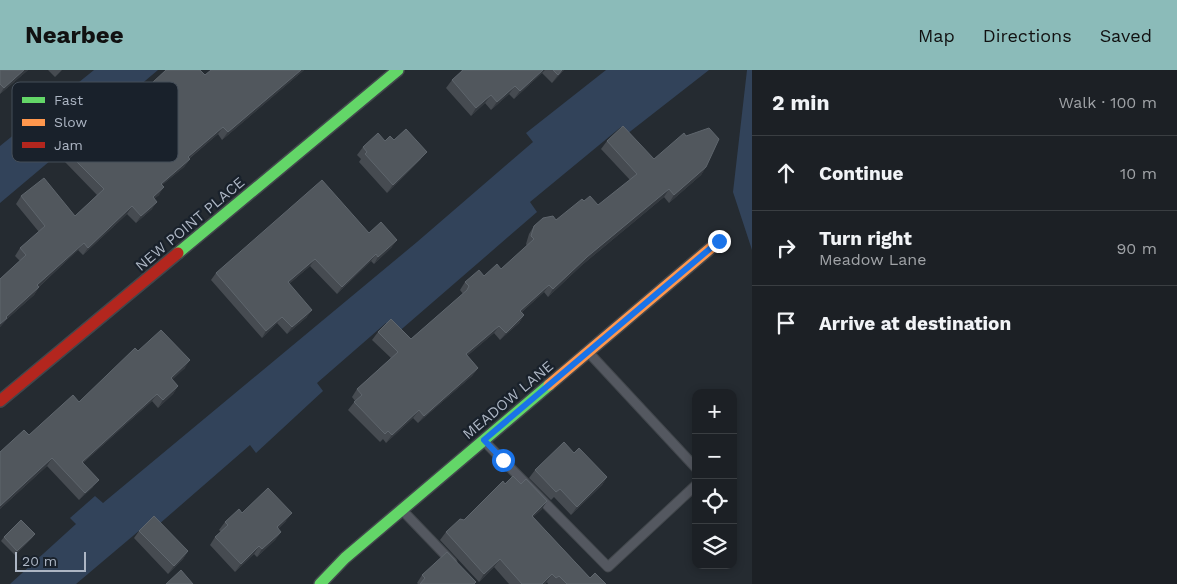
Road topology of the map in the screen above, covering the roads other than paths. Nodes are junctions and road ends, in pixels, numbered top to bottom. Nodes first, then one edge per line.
1 (398, 70) edge
2 (719, 241) dead end
3 (588, 352) junction
4 (0, 401) edge
5 (484, 440) junction
6 (692, 464) edge
7 (692, 489) edge
8 (402, 510) junction
9 (460, 571) edge
10 (320, 584) edge

1 - 4 street, NEW POINT PLACE
2 - 3 street, MEADOW LANE
3 - 5 street, MEADOW LANE
3 - 6 lane
5 - 7 lane
5 - 8 street, MEADOW LANE
8 - 9 lane
8 - 10 street, MEADOW LANE

